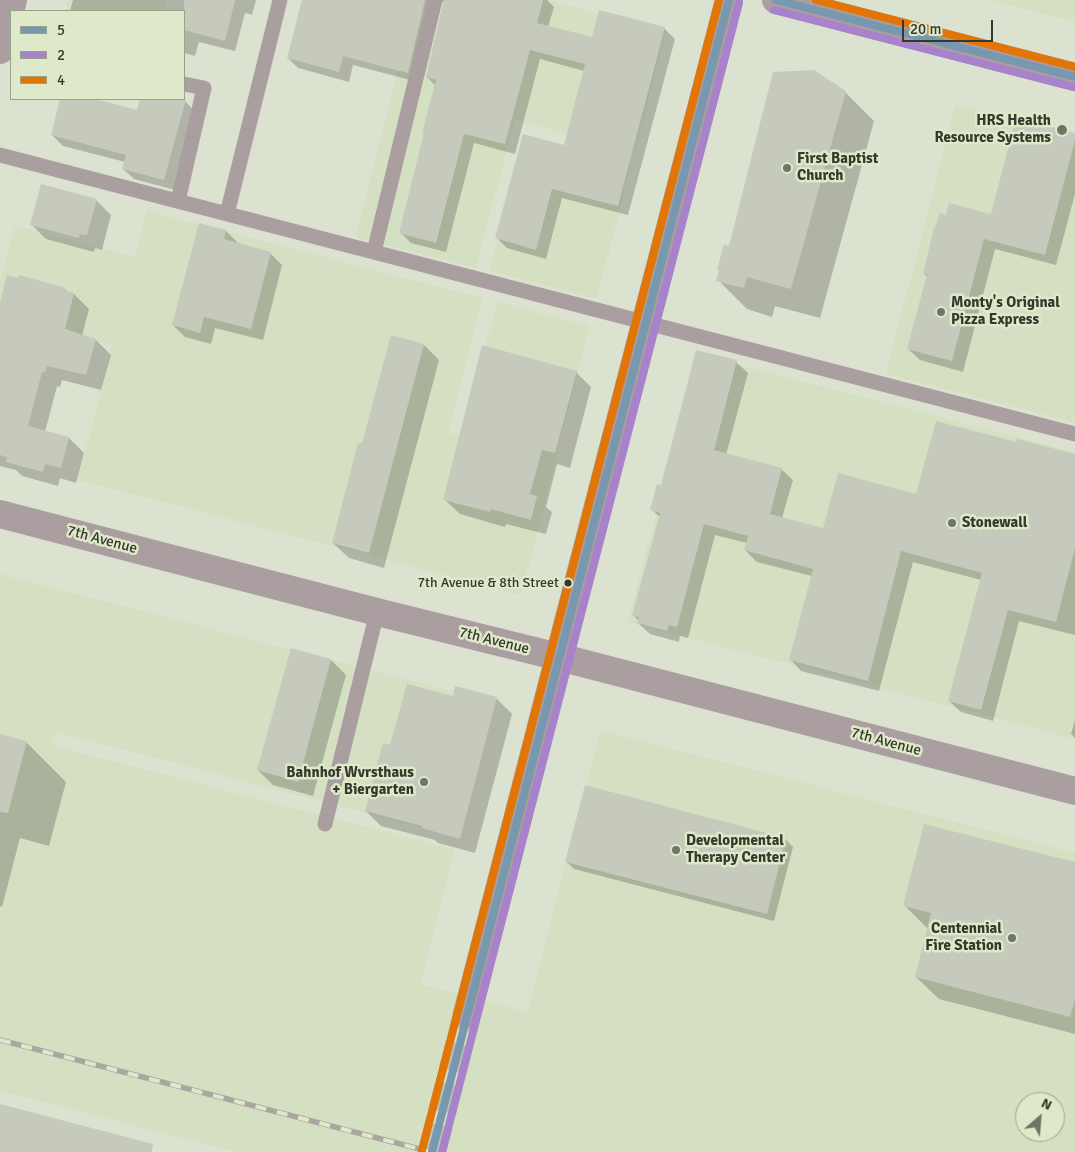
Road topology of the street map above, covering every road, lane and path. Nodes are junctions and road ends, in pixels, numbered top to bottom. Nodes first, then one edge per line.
1 (280, 0) edge
2 (435, 0) edge
3 (729, 0) edge
4 (776, 0) edge
5 (10, 12) edge
6 (0, 50) edge
7 (1075, 77) edge
8 (185, 84) edge
9 (0, 155) edge
10 (178, 201) junction
11 (227, 214) junction
12 (374, 252) junction
13 (645, 322) junction
14 (1075, 434) edge
15 (0, 514) edge
16 (377, 612) junction
17 (559, 657) junction
18 (1075, 791) edge
19 (324, 824) dead end
20 (467, 1014) tunnel mouth

1 - 11 lane
2 - 12 lane
3 - 13 main road
4 - 7 street
5 - 6 street
8 - 10 lane
9 - 10 lane
10 - 11 lane
11 - 12 lane
12 - 13 lane
13 - 14 lane
13 - 17 main road
15 - 16 street, 7th Avenue
16 - 17 street, 7th Avenue
16 - 19 lane
17 - 18 street, 7th Avenue
17 - 20 main road

